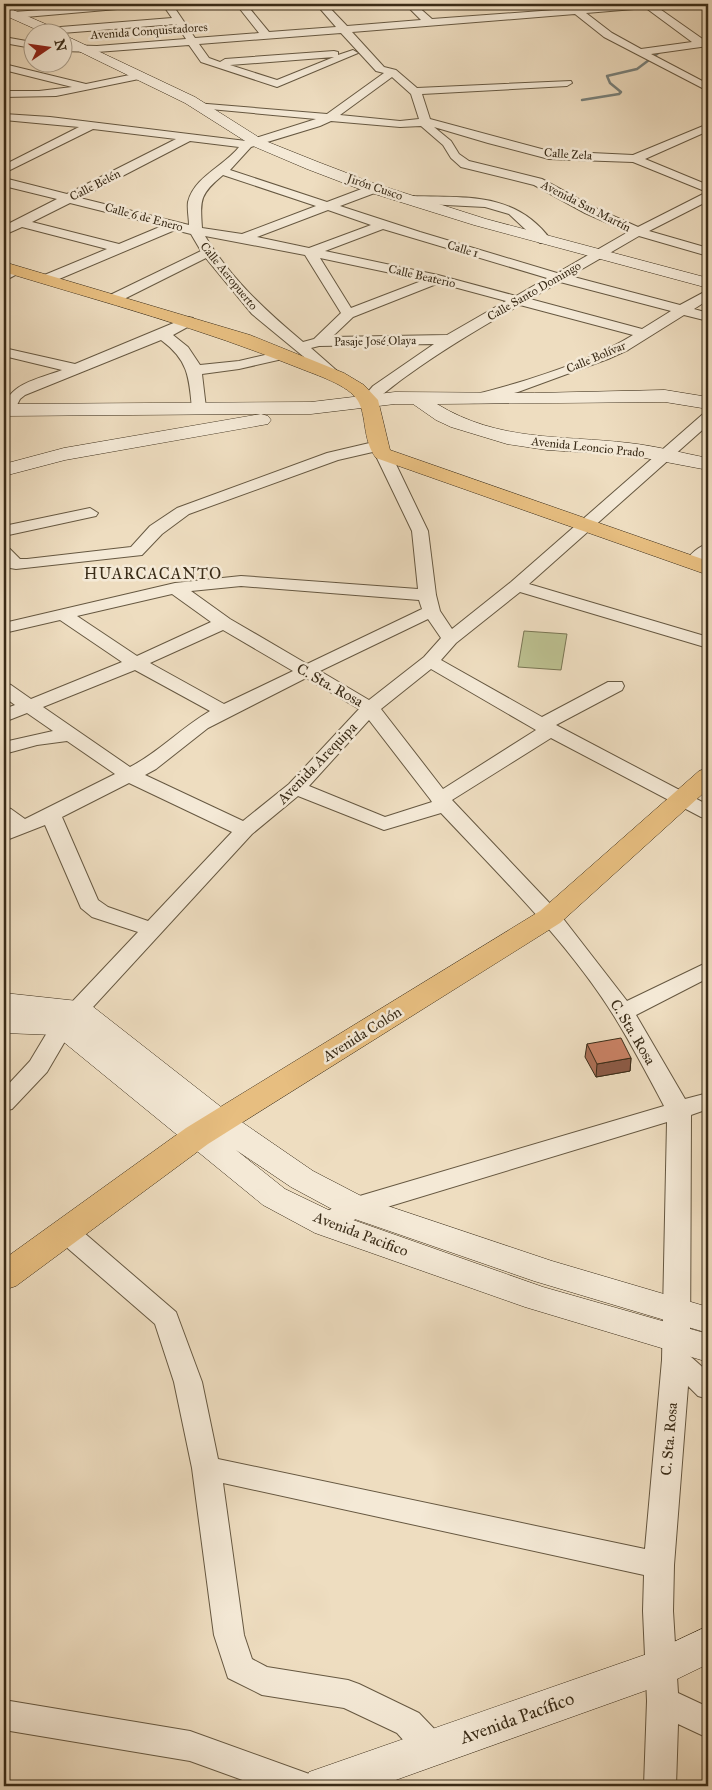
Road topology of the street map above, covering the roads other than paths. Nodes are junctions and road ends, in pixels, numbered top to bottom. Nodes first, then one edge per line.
1 (159, 4) edge
2 (167, 4) edge
3 (241, 4) edge
4 (321, 4) edge
5 (334, 4) edge
6 (410, 4) edge
7 (628, 4) edge
8 (646, 4) edge
9 (663, 4) edge
10 (573, 8) edge
11 (9, 12) edge
12 (178, 21) junction
13 (428, 21) junction
14 (30, 22) edge
15 (356, 26) junction
16 (342, 28) junction
17 (72, 30) edge
18 (265, 34) junction
19 (367, 38) dead end
20 (4, 40) edge
21 (190, 40) junction
22 (72, 42) edge
23 (22, 43) edge
24 (706, 45) edge
25 (72, 48) edge
26 (85, 48) junction
27 (357, 52) junction
28 (648, 57) junction
29 (22, 62) edge
30 (217, 63) junction
31 (390, 67) junction
32 (5, 68) edge
33 (708, 74) edge
34 (139, 76) junction
35 (686, 76) junction
36 (567, 83) dead end
37 (83, 86) junction
38 (708, 88) edge
39 (414, 90) junction
40 (4, 94) edge
41 (199, 104) junction
42 (4, 117) edge
43 (330, 117) junction
44 (426, 122) junction
45 (92, 125) junction
46 (708, 127) edge
47 (186, 139) junction
48 (252, 144) junction
49 (635, 159) junction
50 (4, 169) edge
51 (222, 171) junction
52 (4, 182) edge
53 (376, 188) junction
54 (708, 189) edge
55 (708, 196) edge
56 (70, 198) junction
57 (330, 207) junction
58 (21, 223) junction
59 (384, 224) junction
60 (174, 225) junction
61 (4, 230) edge
62 (196, 231) junction
63 (638, 232) junction
64 (245, 238) junction
65 (119, 248) junction
66 (208, 252) junction
67 (310, 252) junction
68 (708, 252) edge
69 (599, 254) junction
70 (8, 272) edge
71 (558, 277) junction
72 (47, 279) junction
73 (438, 279) junction
74 (708, 283) edge
75 (708, 294) edge
76 (113, 299) junction
77 (517, 300) junction
78 (681, 309) junction
79 (348, 314) junction
80 (708, 317) edge
81 (188, 321) junction
82 (163, 334) junction
83 (644, 334) junction
84 (450, 339) junction
85 (319, 342) junction
86 (300, 347) junction
87 (4, 352) edge
88 (282, 355) junction
89 (76, 369) junction
90 (196, 370) junction
91 (337, 377) junction
92 (418, 398) junction
93 (474, 399) junction
94 (368, 400) junction
95 (708, 403) edge
96 (199, 408) junction
97 (311, 408) junction
98 (6, 410) edge
99 (708, 416) edge
100 (380, 450) junction
101 (665, 456) junction
102 (708, 464) edge
103 (4, 470) edge
104 (90, 513) dead end
105 (586, 526) junction
106 (4, 531) edge
107 (708, 549) edge
108 (4, 553) edge
109 (701, 565) edge
110 (517, 586) junction
111 (175, 588) junction
112 (429, 603) junction
113 (62, 614) junction
114 (224, 623) junction
115 (4, 628) edge
116 (450, 639) junction
117 (708, 643) edge
118 (430, 661) junction
119 (136, 663) junction
120 (304, 671) junction
121 (615, 686) dead end
122 (4, 689) edge
123 (28, 707) junction
124 (370, 708) junction
125 (224, 711) junction
126 (4, 716) edge
127 (546, 728) junction
128 (69, 735) junction
129 (4, 748) edge
130 (129, 775) junction
131 (708, 776) edge
132 (296, 788) junction
133 (682, 800) junction
134 (443, 802) junction
135 (4, 813) edge
136 (708, 813) edge
137 (51, 815) junction
138 (23, 827) junction
139 (246, 830) junction
140 (4, 835) edge
141 (550, 917) junction
142 (152, 929) junction
143 (708, 969) edge
144 (4, 1003) edge
145 (623, 1012) junction
146 (70, 1017) junction
147 (4, 1023) edge
148 (708, 1101) edge
149 (4, 1103) edge
150 (679, 1110) junction
151 (208, 1129) junction
152 (355, 1207) junction
153 (327, 1224) junction
154 (66, 1232) junction
155 (4, 1277) edge
156 (542, 1285) junction
157 (708, 1320) edge
158 (676, 1337) junction
159 (708, 1348) edge
160 (708, 1388) edge
161 (206, 1468) junction
162 (659, 1565) junction
163 (708, 1644) edge
164 (662, 1684) junction
165 (4, 1715) edge
166 (708, 1723) edge
167 (432, 1749) junction
168 (300, 1786) edge
169 (324, 1786) edge
170 (660, 1786) edge

1 - 11 street
2 - 12 street
3 - 18 street
4 - 16 street, Avenida San Martín
5 - 15 street
6 - 13 street
7 - 10 street, Avenida Conquistadores
8 - 9 street, Avenida Conquistadores
8 - 10 street, Avenida Conquistadores
8 - 24 street
10 - 13 street, Avenida Conquistadores
10 - 28 street
11 - 14 street
12 - 17 street
12 - 21 street
13 - 15 street, Avenida Conquistadores
15 - 16 street, Avenida Conquistadores
15 - 19 street
16 - 18 street, Avenida Conquistadores
16 - 27 street, Avenida San Martín
18 - 21 street, Avenida Conquistadores
20 - 23 street
21 - 26 street, Avenida Conquistadores
21 - 30 street
22 - 26 street, Jirón Cusco
24 - 28 street
24 - 28 street
25 - 26 street, Avenida Conquistadores
26 - 34 street, Jirón Cusco
27 - 30 street
27 - 30 street
27 - 31 street, Avenida San Martín
28 - 35 street
29 - 32 street
31 - 39 street, Avenida San Martín
31 - 43 street
32 - 37 street
33 - 35 street
34 - 37 street
34 - 41 street, Jirón Cusco
35 - 38 street
36 - 39 street
37 - 40 street
39 - 44 street, Avenida San Martín
41 - 43 street, Calle Zela
41 - 48 street, Jirón Cusco
42 - 45 street
43 - 44 street, Calle Zela
43 - 48 street
44 - 49 street, Calle Zela
44 - 63 street, Avenida San Martín
45 - 47 street
45 - 50 street
46 - 49 street
47 - 48 street
47 - 56 street, Calle Belén
48 - 51 street, Calle Aeropuerto
48 - 53 street, Jirón Cusco
49 - 54 street, Calle Zela
51 - 57 street, Calle 1
51 - 62 street, Calle Aeropuerto
52 - 56 street, Calle 6 de Enero
53 - 57 street
53 - 69 street, Jirón Cusco
55 - 63 street, Calle Santo Domingo
56 - 58 street, Calle Belén
56 - 60 street, Calle 6 de Enero
57 - 59 street, Calle 1
57 - 64 street
58 - 61 street, Calle Belén
58 - 65 street
59 - 67 street
59 - 71 street, Calle 1
60 - 62 street, Calle 6 de Enero
60 - 65 street
62 - 64 street, Calle Beaterio
62 - 66 street, Calle Aeropuerto
63 - 68 street, Avenida San Martín
63 - 69 street, Calle Santo Domingo
64 - 67 street, Calle Beaterio
65 - 72 street
66 - 76 street
66 - 86 street, Calle Aeropuerto
67 - 73 street, Calle Beaterio
67 - 79 street
69 - 71 street, Calle Santo Domingo
69 - 74 street, Jirón Cusco
70 - 72 main road
71 - 77 street, Calle Santo Domingo
71 - 78 street, Calle 1
72 - 76 main road
73 - 77 street, Calle Beaterio
73 - 79 street
75 - 78 street, Calle Bolívar
76 - 81 main road
77 - 83 street, Calle Beaterio
77 - 84 street, Calle Santo Domingo
78 - 80 street, Calle 1
78 - 83 street, Calle Bolívar
79 - 85 street
81 - 82 street
81 - 88 main road
82 - 89 street
82 - 90 street
83 - 93 street, Calle Bolívar
84 - 85 street, Pasaje José Olaya
84 - 94 street, Calle Santo Domingo
85 - 86 street, Pasaje José Olaya
86 - 91 street, Calle Aeropuerto
87 - 89 street
88 - 90 street
88 - 91 main road
89 - 98 street
90 - 96 street
91 - 94 main road
92 - 93 street
92 - 94 street
92 - 101 street, Avenida Leoncio Prado
93 - 95 street
94 - 97 street
94 - 100 main road
96 - 97 street
96 - 98 street
97 - 103 street
99 - 101 street, Avenida Arequipa
100 - 105 main road
100 - 108 street
100 - 112 street
101 - 102 street, Avenida Leoncio Prado
101 - 105 street, Avenida Arequipa
104 - 106 street
105 - 109 main road
105 - 110 street, Avenida Arequipa
107 - 109 street
110 - 116 street, Avenida Arequipa
110 - 117 street
111 - 112 street
111 - 113 street
111 - 114 street, C. Sta. Rosa
112 - 116 street
112 - 120 street
113 - 115 street
113 - 119 street
114 - 119 street
114 - 120 street, C. Sta. Rosa
116 - 118 street, Avenida Arequipa
118 - 124 street, Avenida Arequipa
118 - 127 street
119 - 123 street
119 - 125 street
120 - 124 street, C. Sta. Rosa
120 - 125 street
121 - 127 street
122 - 123 street
123 - 126 street
123 - 128 street
124 - 132 street, Avenida Arequipa
124 - 134 street, C. Sta. Rosa
125 - 130 street
127 - 133 street
127 - 134 street
128 - 129 street
128 - 130 street
130 - 137 street
130 - 139 street
131 - 133 main road, Avenida Colón
132 - 134 street
132 - 139 street, Avenida Arequipa
133 - 136 street
133 - 141 main road, Avenida Colón
134 - 141 street, C. Sta. Rosa
135 - 138 street
137 - 138 street
137 - 142 street
138 - 140 street
139 - 142 street, Avenida Arequipa
141 - 145 street, C. Sta. Rosa
141 - 151 main road, Avenida Colón
142 - 146 street, Avenida Arequipa
143 - 145 street
144 - 146 street
145 - 150 street, C. Sta. Rosa
146 - 147 street
146 - 149 street, Avenida Arequipa
146 - 151 street, Avenida Pacifico
148 - 150 street
150 - 152 street
150 - 158 street, C. Sta. Rosa
151 - 152 street, Avenida Pacifico
151 - 153 street, Avenida Pacifico
151 - 154 main road, Avenida Colón
152 - 153 street
152 - 156 street, Avenida Pacifico
153 - 156 street, Avenida Pacifico
154 - 155 main road, Avenida Colón
154 - 161 street
156 - 158 street, Avenida Pacifico
157 - 158 street, Avenida Pacifico
158 - 159 street, Avenida Pacifico
158 - 160 street
158 - 162 street, C. Sta. Rosa
161 - 162 street
161 - 167 street
162 - 164 street, C. Sta. Rosa
163 - 164 street, Avenida Pacífico
164 - 166 street
164 - 167 street, Avenida Pacífico
164 - 170 street, C. Sta. Rosa
165 - 168 street
167 - 169 street, Avenida Pacífico

